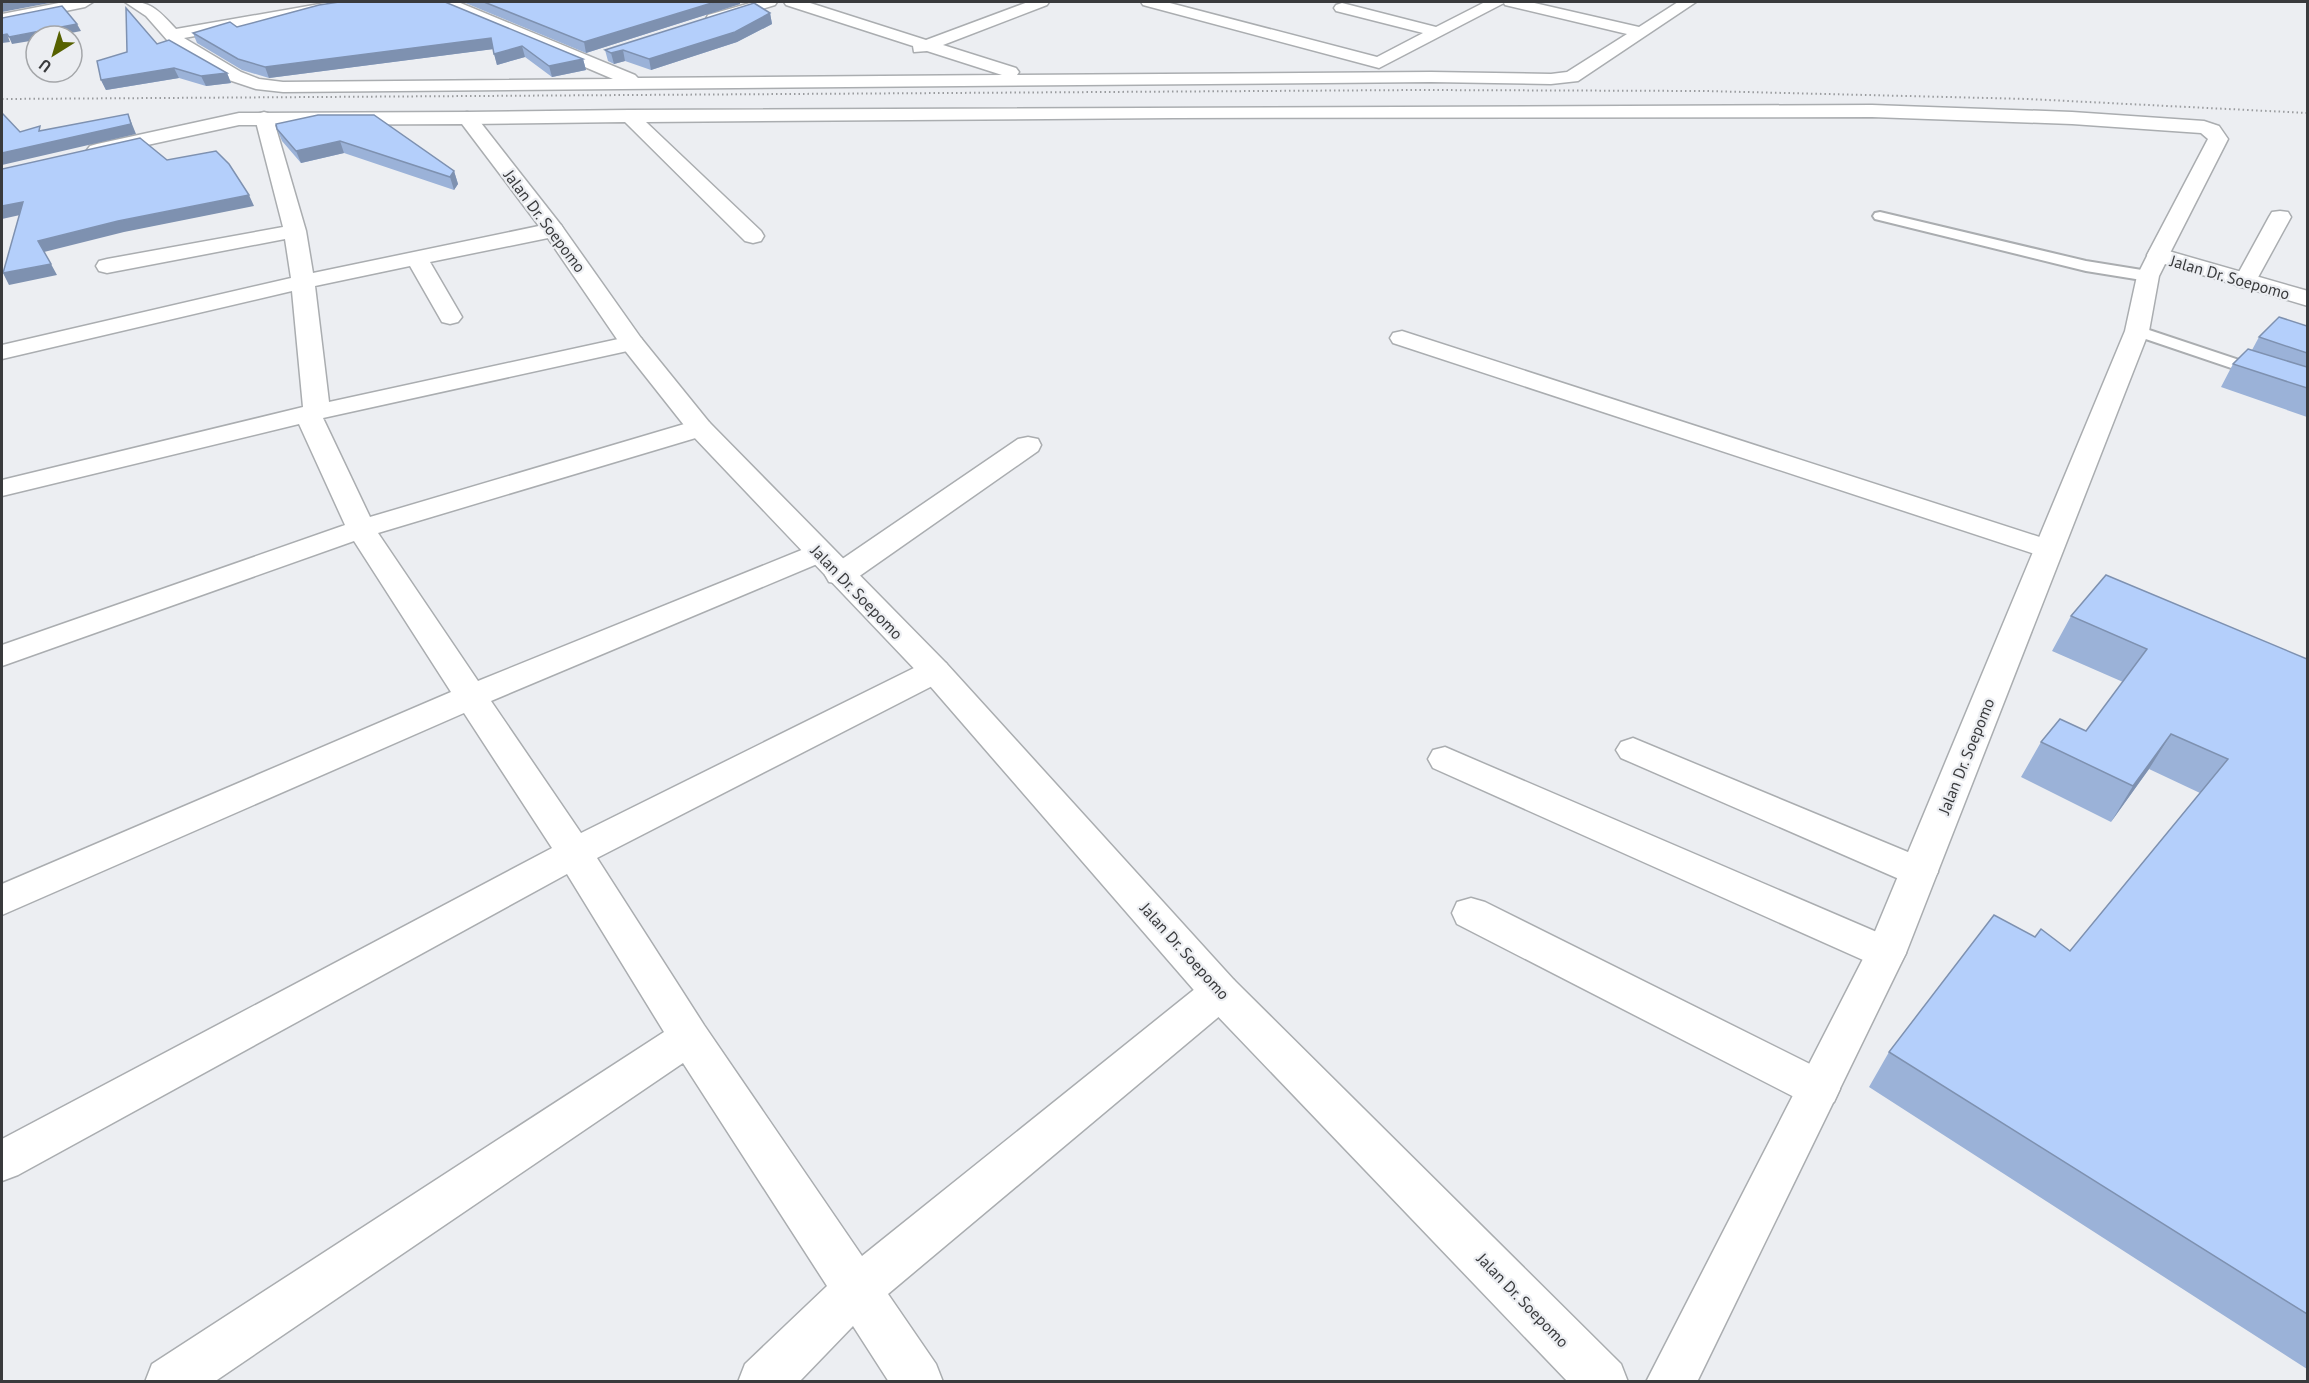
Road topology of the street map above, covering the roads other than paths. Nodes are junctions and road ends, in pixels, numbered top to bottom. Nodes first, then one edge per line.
1 (14, 2) edge
2 (85, 2) edge
3 (133, 2) edge
4 (355, 2) edge
5 (445, 2) edge
6 (769, 2) edge
7 (792, 2) edge
8 (1041, 2) edge
9 (1149, 2) edge
10 (1496, 2) edge
11 (1510, 2) edge
12 (1688, 2) edge
13 (2, 4) edge
14 (1342, 8) dead end
15 (2, 19) edge
16 (701, 24) edge
17 (1438, 32) junction
18 (1640, 32) junction
19 (172, 35) junction
20 (926, 45) junction
21 (609, 53) edge
22 (905, 54) dead end
23 (587, 60) junction
24 (1378, 63) junction
25 (873, 66) dead end
26 (1431, 78) junction
27 (1348, 79) junction
28 (1037, 80) junction
29 (638, 83) junction
30 (830, 83) junction
31 (472, 84) junction
32 (629, 116) junction
33 (264, 118) junction
34 (456, 118) junction
35 (71, 157) edge
36 (1880, 216) dead end
37 (2280, 217) dead end
38 (553, 230) junction
39 (295, 231) junction
40 (753, 236) dead end
41 (417, 259) junction
42 (107, 266) dead end
43 (2153, 266) junction
44 (2245, 281) junction
45 (303, 282) junction
46 (2307, 299) edge
47 (450, 317) dead end
48 (2137, 331) junction
49 (1402, 338) dead end
50 (632, 343) junction
51 (2, 352) edge
52 (2307, 389) edge
53 (312, 413) junction
54 (700, 428) junction
55 (1028, 445) dead end
56 (2, 488) edge
57 (361, 529) junction
58 (2048, 549) junction
59 (819, 553) junction
60 (840, 575) junction
61 (2, 656) edge
62 (934, 671) junction
63 (470, 697) junction
64 (1633, 750) dead end
65 (1445, 759) dead end
66 (573, 853) junction
67 (1919, 872) junction
68 (2, 900) edge
69 (1471, 913) dead end
70 (1886, 953) junction
71 (1220, 992) junction
72 (689, 1037) junction
73 (1819, 1089) junction
74 (2, 1161) edge
75 (856, 1290) junction
76 (170, 1382) edge
77 (763, 1382) edge
78 (918, 1382) edge
79 (1603, 1382) edge
80 (1671, 1382) edge

1 - 13 street
2 - 15 street
3 - 19 street
4 - 19 street
5 - 23 street
6 - 16 street
7 - 20 street
8 - 20 street
9 - 24 street
10 - 17 street
11 - 18 street
12 - 18 street
14 - 17 street
17 - 24 street
18 - 26 street
19 - 31 street
20 - 22 street
20 - 28 street
21 - 23 street
23 - 29 street
24 - 26 street
24 - 27 street
25 - 30 street
26 - 27 street
27 - 28 street
28 - 30 street
29 - 30 street
29 - 31 street
31 - 34 street
32 - 34 street
32 - 40 street
32 - 43 street
33 - 34 street
33 - 35 street
33 - 39 street
34 - 38 street, Jalan Dr. Soepomo
36 - 43 lane
37 - 44 street
38 - 41 street
38 - 50 street, Jalan Dr. Soepomo
39 - 42 street
39 - 45 street
41 - 45 street
41 - 47 street
43 - 44 street, Jalan Dr. Soepomo
43 - 48 street, Jalan Dr. Soepomo
44 - 46 street, Jalan Dr. Soepomo
45 - 51 street
45 - 53 street
48 - 52 lane
48 - 58 street, Jalan Dr. Soepomo
49 - 58 street
50 - 53 street
50 - 54 street, Jalan Dr. Soepomo
53 - 56 street
53 - 57 street
54 - 57 street
54 - 59 street, Jalan Dr. Soepomo
55 - 60 street
57 - 61 street
57 - 63 street
58 - 67 street, Jalan Dr. Soepomo
59 - 60 street, Jalan Dr. Soepomo
59 - 63 street
60 - 62 street, Jalan Dr. Soepomo
62 - 66 street
62 - 71 street, Jalan Dr. Soepomo
63 - 66 street
63 - 68 street
64 - 67 street
65 - 70 street
66 - 72 street
66 - 74 street
67 - 70 street, Jalan Dr. Soepomo
69 - 73 street
70 - 73 street, Jalan Dr. Soepomo
71 - 75 street
71 - 79 street, Jalan Dr. Soepomo
72 - 75 street
72 - 76 street
73 - 80 street, Jalan Dr. Soepomo
75 - 77 street
75 - 78 street

